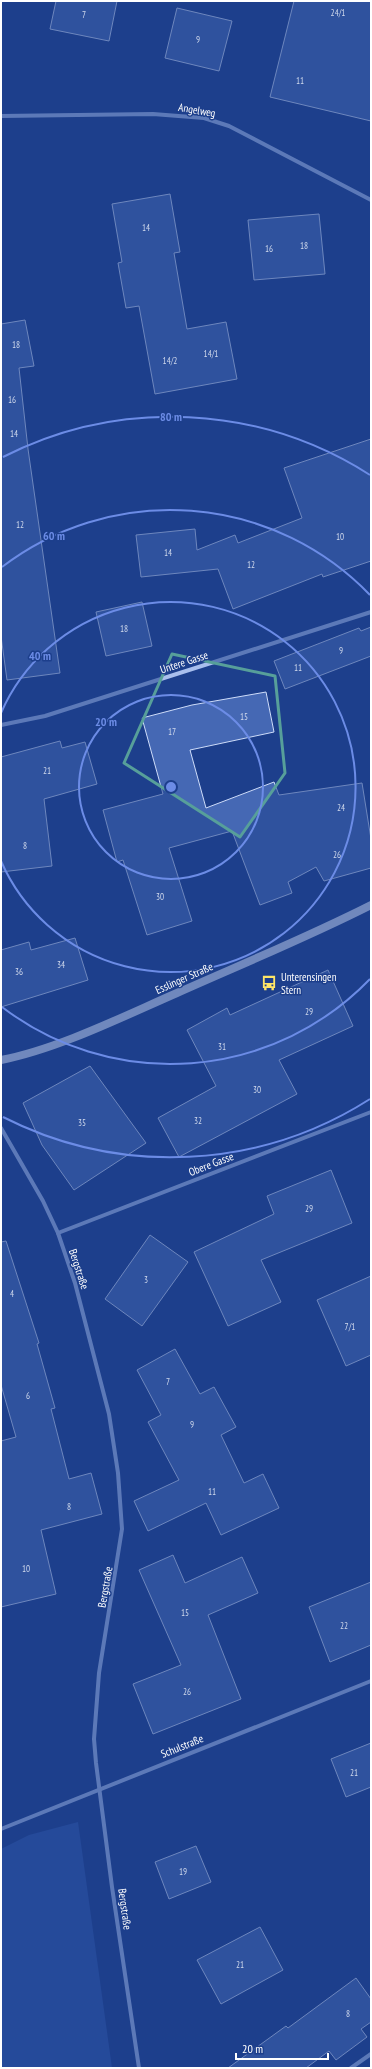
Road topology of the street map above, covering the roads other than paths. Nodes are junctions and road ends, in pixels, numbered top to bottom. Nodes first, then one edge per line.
1 (1, 116) edge
2 (371, 200) edge
3 (371, 612) edge
4 (1, 724) edge
5 (371, 905) edge
6 (1, 1060) edge
7 (371, 1112) edge
8 (1, 1128) edge
9 (58, 1233) junction
10 (371, 1681) edge
11 (99, 1789) junction
12 (1, 1829) edge
13 (371, 2054) edge
14 (139, 2068) edge
15 (351, 2068) edge

1 - 2 street, Angelweg
3 - 4 street, Untere Gasse
5 - 6 street, Esslinger Straße
7 - 9 street, Obere Gasse
8 - 9 street, Bergstraße
9 - 11 street, Bergstraße
10 - 11 street, Schulstraße
11 - 12 street, Schulstraße
11 - 14 street, Bergstraße
13 - 15 street

